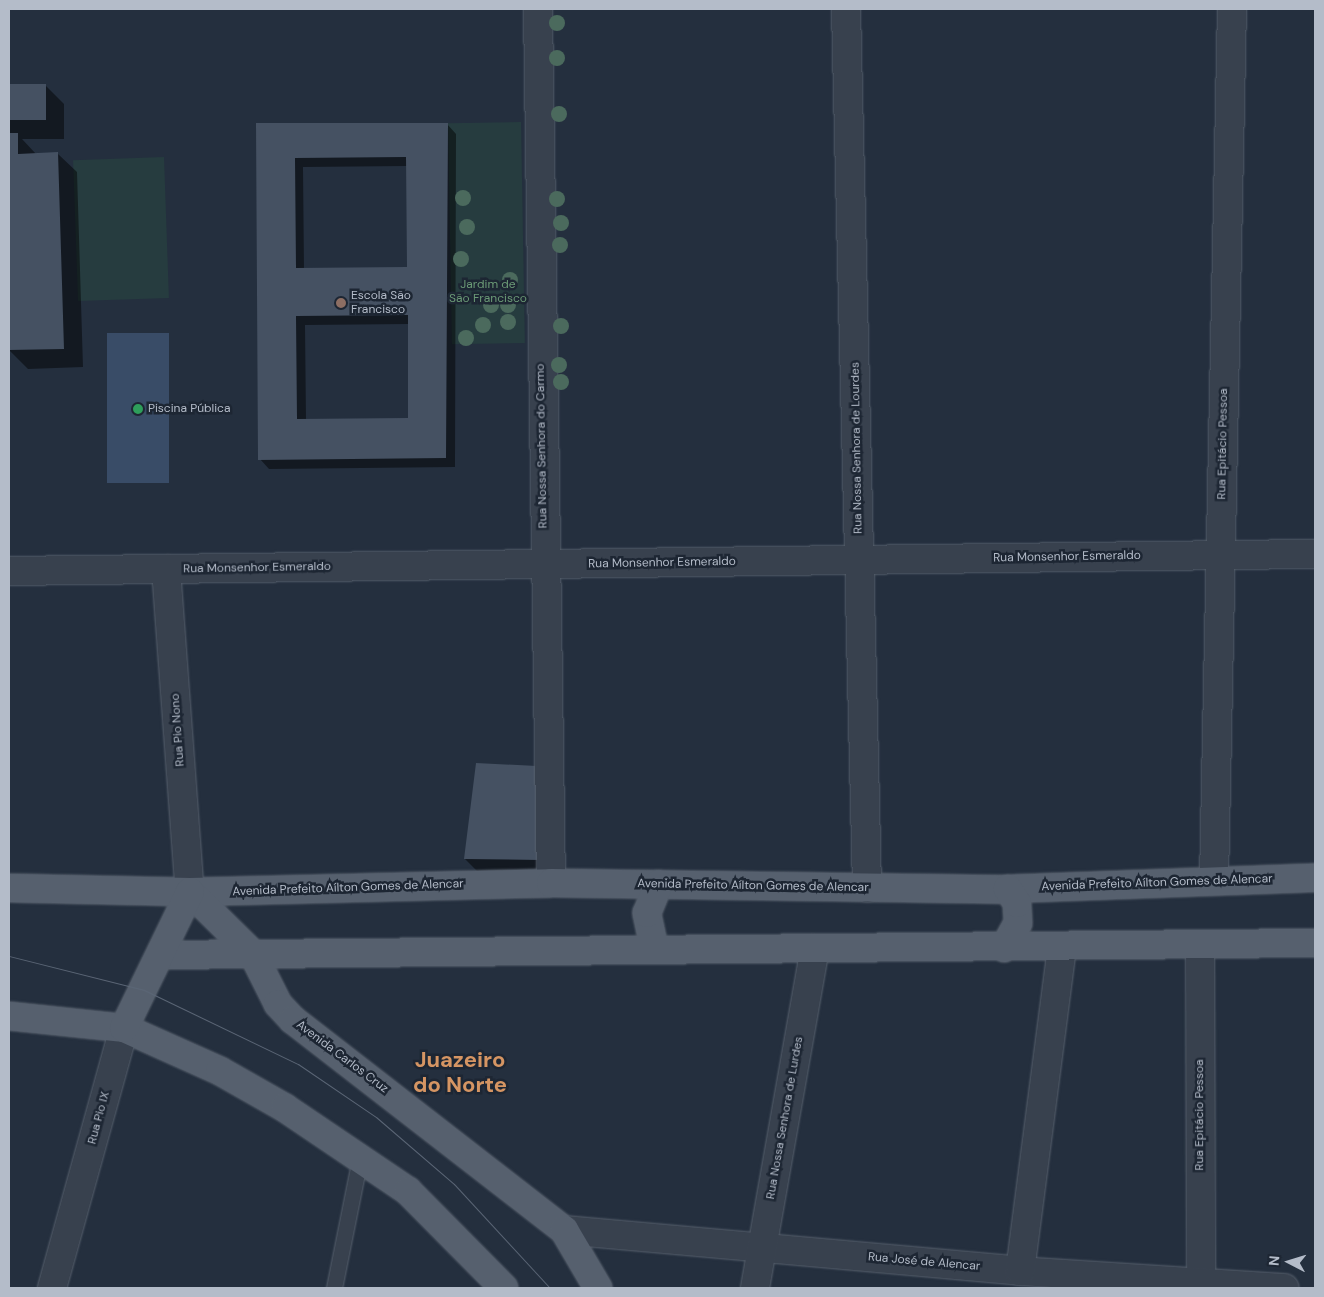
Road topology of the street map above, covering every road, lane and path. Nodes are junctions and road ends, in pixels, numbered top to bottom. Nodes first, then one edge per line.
1 (538, 9) edge
2 (846, 9) edge
3 (1232, 9) edge
4 (1315, 554) edge
5 (1221, 555) junction
6 (860, 559) junction
7 (543, 565) junction
8 (166, 569) junction
9 (9, 571) edge
10 (1315, 878) edge
11 (1214, 880) junction
12 (551, 883) junction
13 (659, 884) junction
14 (9, 888) edge
15 (867, 888) junction
16 (1008, 889) junction
17 (190, 892) junction
18 (1315, 942) edge
19 (1200, 946) junction
20 (654, 947) junction
21 (815, 948) junction
22 (1004, 948) junction
23 (1062, 948) junction
24 (253, 954) junction
25 (162, 955) junction
26 (9, 1016) edge
27 (124, 1028) junction
28 (360, 1158) junction
29 (564, 1230) junction
30 (760, 1248) junction
31 (1020, 1271) junction
32 (1201, 1284) junction
33 (52, 1288) edge
34 (334, 1288) edge
35 (504, 1288) edge
36 (598, 1288) edge
37 (755, 1288) edge
38 (1284, 1288) edge

1 - 7 street, Rua Nossa Senhora do Carmo
2 - 6 street, Rua Nossa Senhora de Lourdes
3 - 5 street, Rua Epitácio Pessoa
4 - 5 street, Rua Monsenhor Esmeraldo
5 - 6 street, Rua Monsenhor Esmeraldo
5 - 11 street, Rua Epitácio Pessoa
6 - 7 street, Rua Monsenhor Esmeraldo
6 - 15 street, Rua Nossa Senhora de Lourdes
7 - 8 street, Rua Monsenhor Esmeraldo
7 - 12 street, Rua Nossa Senhora do Carmo
8 - 9 street, Rua Monsenhor Esmeraldo
8 - 17 street, Rua Pio Nono
10 - 11 main road, Avenida Prefeito Aílton Gomes de Alencar
11 - 16 main road, Avenida Prefeito Aílton Gomes de Alencar
12 - 13 main road, Avenida Prefeito Aílton Gomes de Alencar
12 - 17 main road, Avenida Prefeito Aílton Gomes de Alencar
13 - 15 main road, Avenida Prefeito Aílton Gomes de Alencar
13 - 20 main road
14 - 17 main road
15 - 16 main road, Avenida Prefeito Aílton Gomes de Alencar
16 - 22 main road
17 - 24 main road, Avenida Carlos Cruz
17 - 25 main road, Rua Pio IX
18 - 19 main road
19 - 23 main road
19 - 32 street, Rua Epitácio Pessoa
20 - 21 main road
20 - 24 main road
21 - 22 main road
21 - 30 street, Rua Nossa Senhora de Lurdes
22 - 23 main road
23 - 31 street
24 - 25 main road
24 - 29 main road, Avenida Carlos Cruz
25 - 27 main road, Rua Pio IX
26 - 27 main road
27 - 28 main road
27 - 33 street, Rua Pio IX
28 - 34 lane
28 - 35 main road
29 - 30 street, Rua José de Alencar
29 - 36 main road, Avenida Carlos Cruz
30 - 31 street, Rua José de Alencar
30 - 37 street, Rua Nossa Senhora de Lurdes
31 - 32 street, Rua José de Alencar
32 - 38 street, Rua José de Alencar

